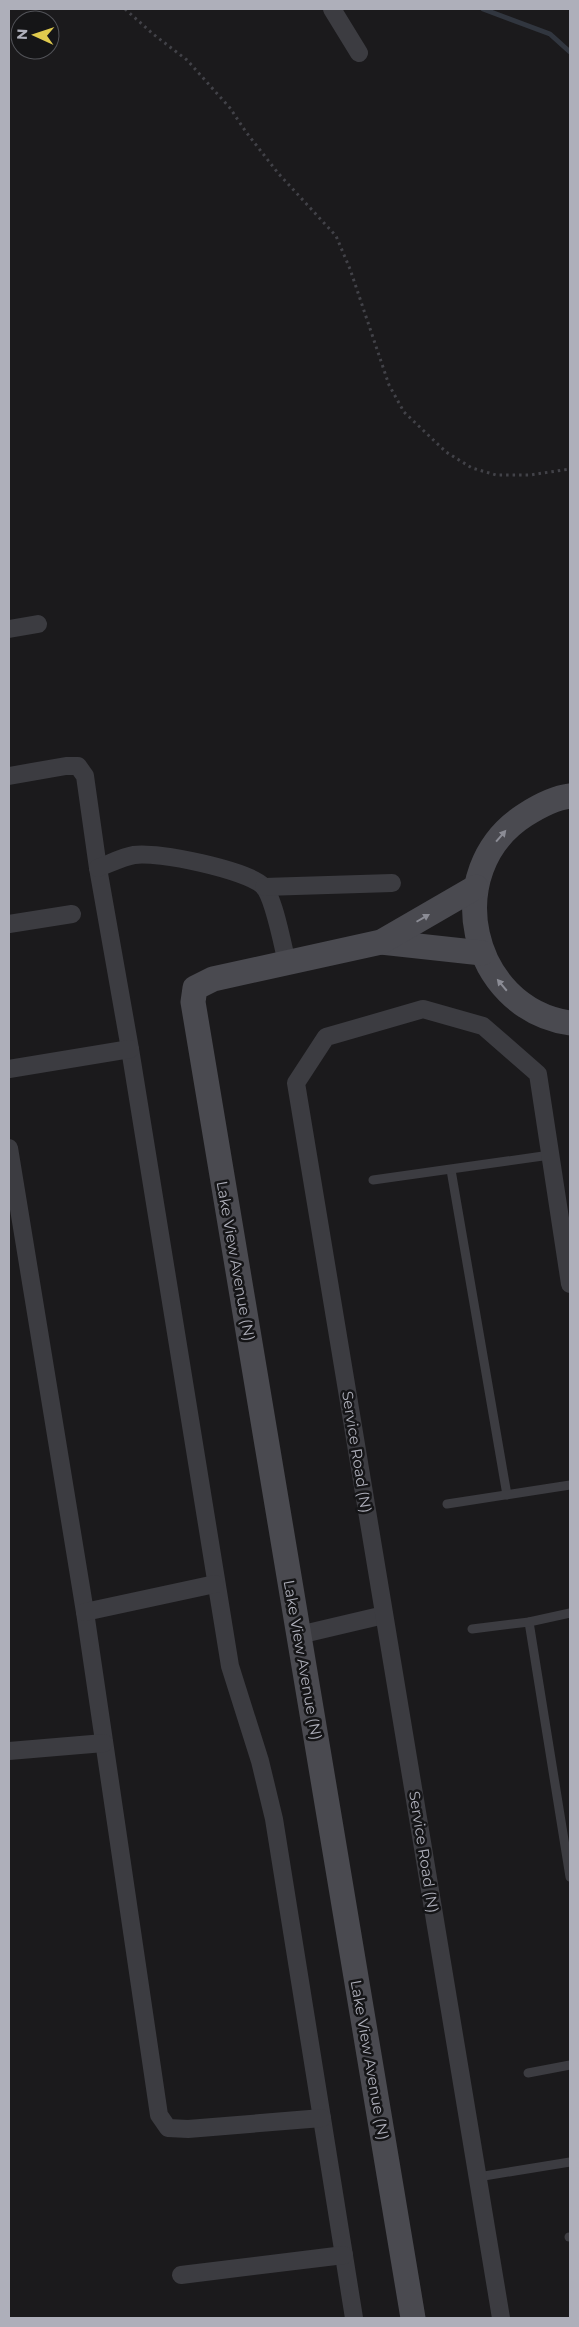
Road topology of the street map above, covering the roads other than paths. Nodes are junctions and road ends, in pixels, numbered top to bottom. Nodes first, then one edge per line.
1 (332, 9) edge
2 (359, 53) dead end
3 (38, 624) dead end
4 (9, 629) edge
5 (9, 776) edge
6 (570, 796) edge
7 (98, 868) junction
8 (392, 883) dead end
9 (264, 887) junction
10 (476, 887) junction
11 (72, 914) dead end
12 (9, 924) edge
13 (381, 942) junction
14 (482, 953) junction
15 (287, 963) junction
16 (570, 1023) edge
17 (130, 1050) junction
18 (9, 1069) edge
19 (9, 1148) edge
20 (550, 1155) junction
21 (451, 1170) junction
22 (374, 1180) dead end
23 (570, 1284) edge
24 (570, 1485) edge
25 (507, 1495) junction
26 (447, 1504) dead end
27 (215, 1584) junction
28 (85, 1612) junction
29 (570, 1613) edge
30 (384, 1615) junction
31 (529, 1622) junction
32 (472, 1629) dead end
33 (299, 1635) junction
34 (104, 1743) junction
35 (9, 1751) edge
36 (570, 1877) edge
37 (570, 2065) edge
38 (528, 2073) dead end
39 (322, 2118) junction
40 (570, 2162) edge
41 (478, 2177) junction
42 (344, 2255) junction
43 (181, 2274) dead end
44 (354, 2318) edge
45 (413, 2318) edge
46 (501, 2318) edge

1 - 2 street
3 - 4 street
5 - 7 street
10 -> 6 street
7 - 9 street
7 - 17 street
8 - 9 street
9 - 15 street
13 -> 10 street
10 - 14 street
11 - 12 street
13 - 14 street
13 - 15 street
16 -> 14 street
15 - 33 street, Lake View Avenue (N)
17 - 18 street
17 - 27 street
19 - 28 street
20 - 21 lane
20 - 23 street, Service Road (N)
20 - 30 street, Service Road (N)
21 - 22 lane
21 - 25 lane
24 - 25 lane
25 - 26 lane
27 - 28 street
27 - 39 street
28 - 34 street
29 - 31 lane
30 - 33 street
30 - 41 street, Service Road (N)
31 - 32 lane
31 - 36 lane
33 - 45 street, Lake View Avenue (N)
34 - 35 street
34 - 39 street
37 - 38 lane
39 - 42 street
40 - 41 lane
41 - 46 street, Service Road (N)
42 - 43 street
42 - 44 street

